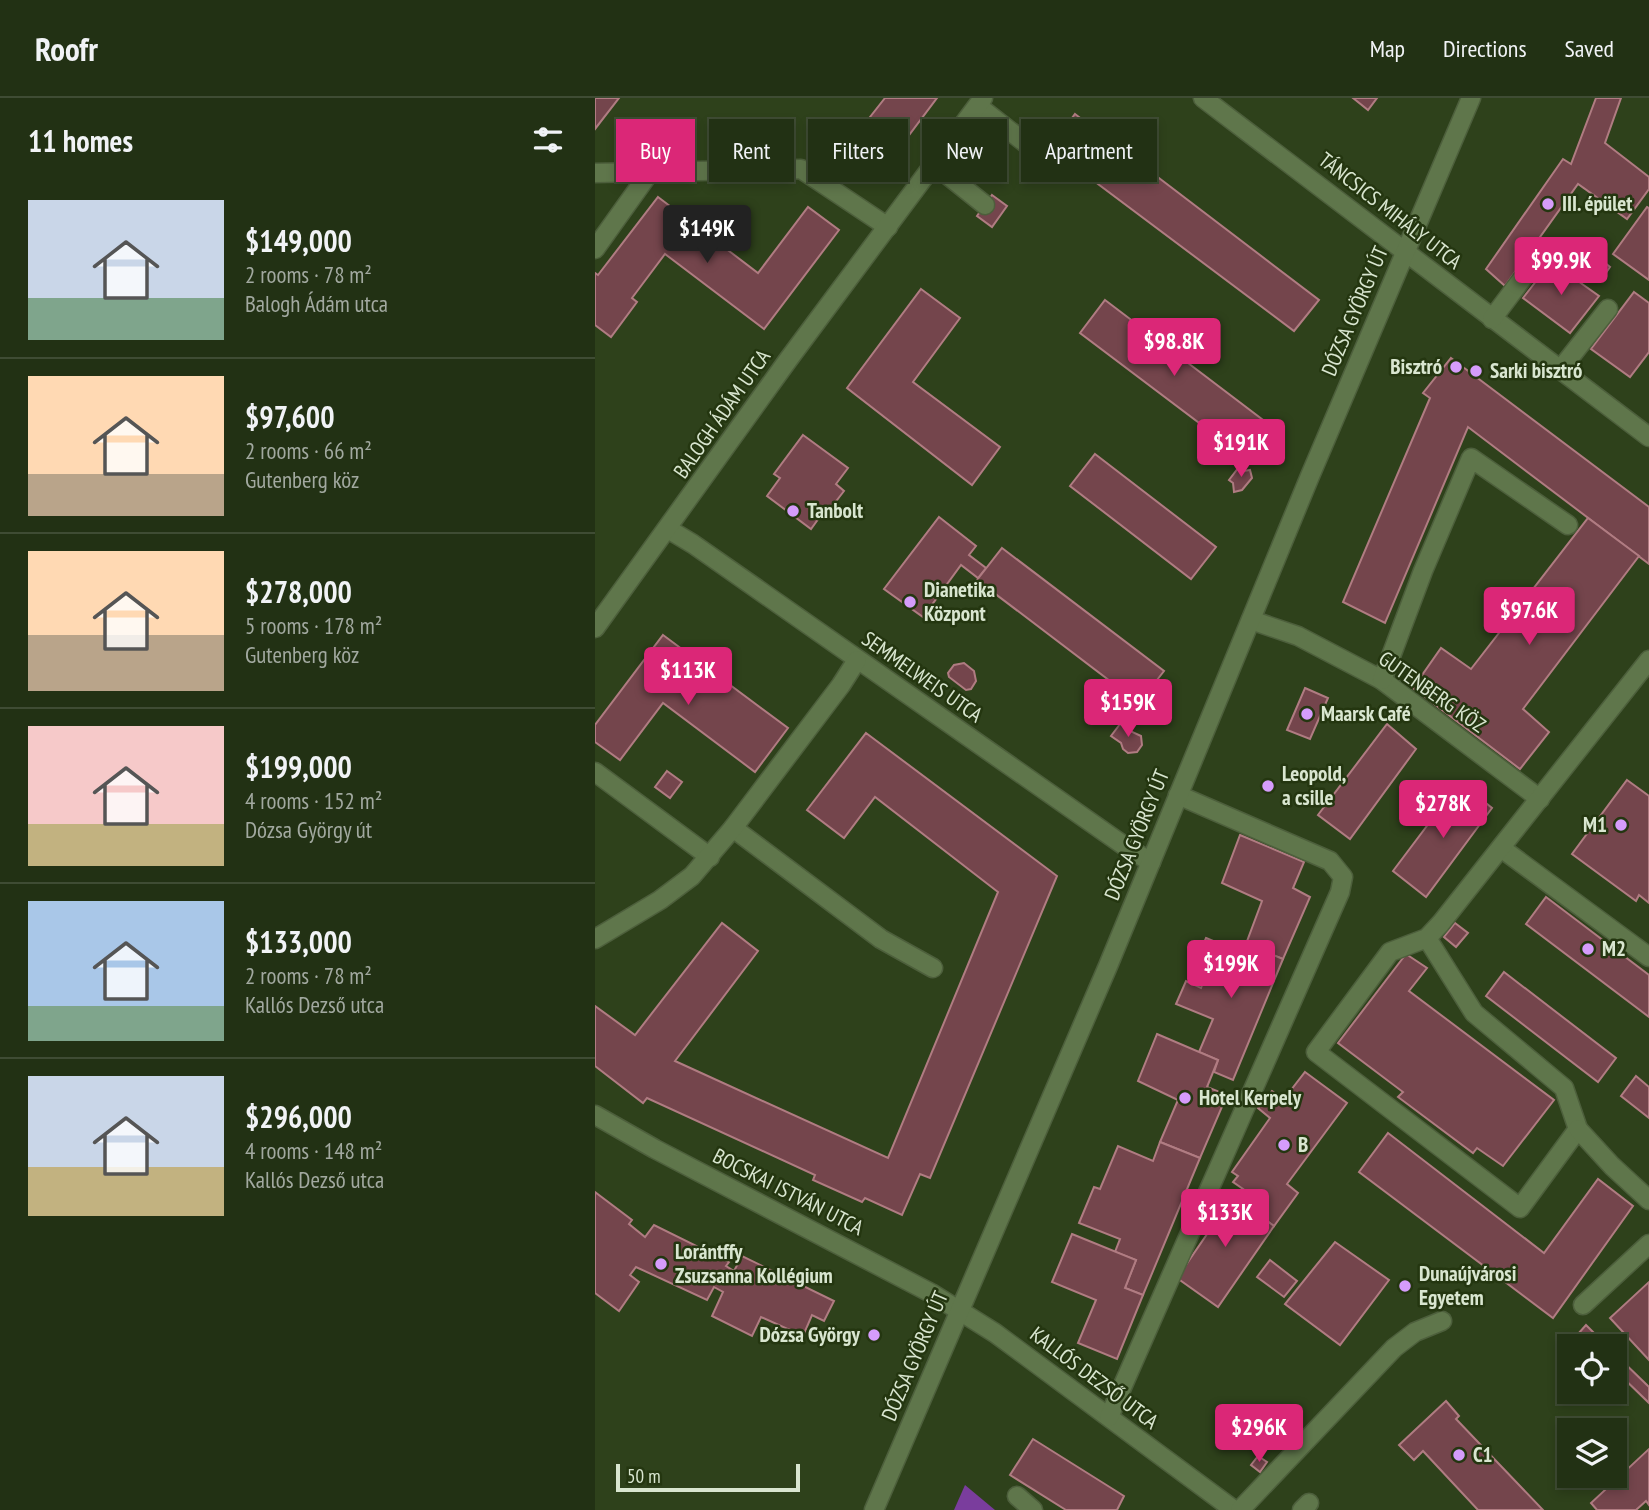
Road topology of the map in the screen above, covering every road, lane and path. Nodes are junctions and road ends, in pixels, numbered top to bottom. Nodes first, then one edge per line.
1 (1203, 98) edge
2 (1471, 98) edge
3 (981, 102) edge
4 (969, 119) edge
5 (1021, 137) edge
6 (695, 171) edge
7 (595, 173) edge
8 (616, 173) edge
9 (643, 182) edge
10 (922, 182) edge
11 (956, 182) edge
12 (985, 205) dead end
13 (888, 228) junction
14 (595, 249) edge
15 (1405, 251) junction
16 (1528, 271) dead end
17 (1608, 309) dead end
18 (1492, 319) junction
19 (1560, 370) junction
20 (1649, 437) edge
21 (1568, 525) dead end
22 (668, 529) junction
23 (1251, 620) junction
24 (595, 628) edge
25 (857, 660) junction
26 (1649, 660) edge
27 (1383, 680) junction
28 (595, 772) edge
29 (1178, 795) junction
30 (1540, 799) junction
31 (733, 828) junction
32 (1501, 848) junction
33 (710, 857) junction
34 (1151, 862) junction
35 (1427, 938) junction
36 (595, 939) edge
37 (1649, 957) edge
38 (933, 968) dead end
39 (595, 1115) edge
40 (1577, 1129) junction
41 (1649, 1200) edge
42 (1649, 1244) edge
43 (1583, 1305) dead end
44 (960, 1310) junction
45 (1441, 1321) dead end
46 (1109, 1417) junction
47 (1017, 1496) dead end
48 (874, 1510) edge
49 (1034, 1510) edge
50 (1234, 1510) edge
51 (1240, 1510) edge

1 - 15 street, TÁNCSICS MIHÁLY UTCA
2 - 15 street, DÓZSA GYÖRGY ÚT
3 - 4 street, BALOGH ÁDÁM UTCA
3 - 5 street
6 - 13 street
7 - 8 street
9 - 14 street
10 - 13 street, BALOGH ÁDÁM UTCA
11 - 12 street
13 - 22 street, BALOGH ÁDÁM UTCA
15 - 18 street, TÁNCSICS MIHÁLY UTCA
15 - 23 street, DÓZSA GYÖRGY ÚT
16 - 18 street
17 - 19 street
18 - 19 street, TÁNCSICS MIHÁLY UTCA
19 - 20 street, TÁNCSICS MIHÁLY UTCA
21 - 27 street
22 - 24 street, BALOGH ÁDÁM UTCA
22 - 25 street, SEMMELWEIS UTCA
23 - 27 street, GUTENBERG KÖZ
23 - 29 street, DÓZSA GYÖRGY ÚT
25 - 31 street
25 - 34 street, SEMMELWEIS UTCA
26 - 30 street
27 - 30 street, GUTENBERG KÖZ
28 - 33 street
29 - 34 street, DÓZSA GYÖRGY ÚT
29 - 46 street
30 - 32 street
31 - 33 street
31 - 38 street
32 - 35 street
32 - 37 street
33 - 36 street
34 - 44 street, DÓZSA GYÖRGY ÚT
35 - 40 street
35 - 40 street
39 - 44 street, BOCSKAI ISTVÁN UTCA
40 - 41 street
42 - 43 street
44 - 46 street, KALLÓS DEZSŐ UTCA
44 - 48 street, DÓZSA GYÖRGY ÚT
45 - 51 street
46 - 50 street, KALLÓS DEZSŐ UTCA
47 - 49 street

